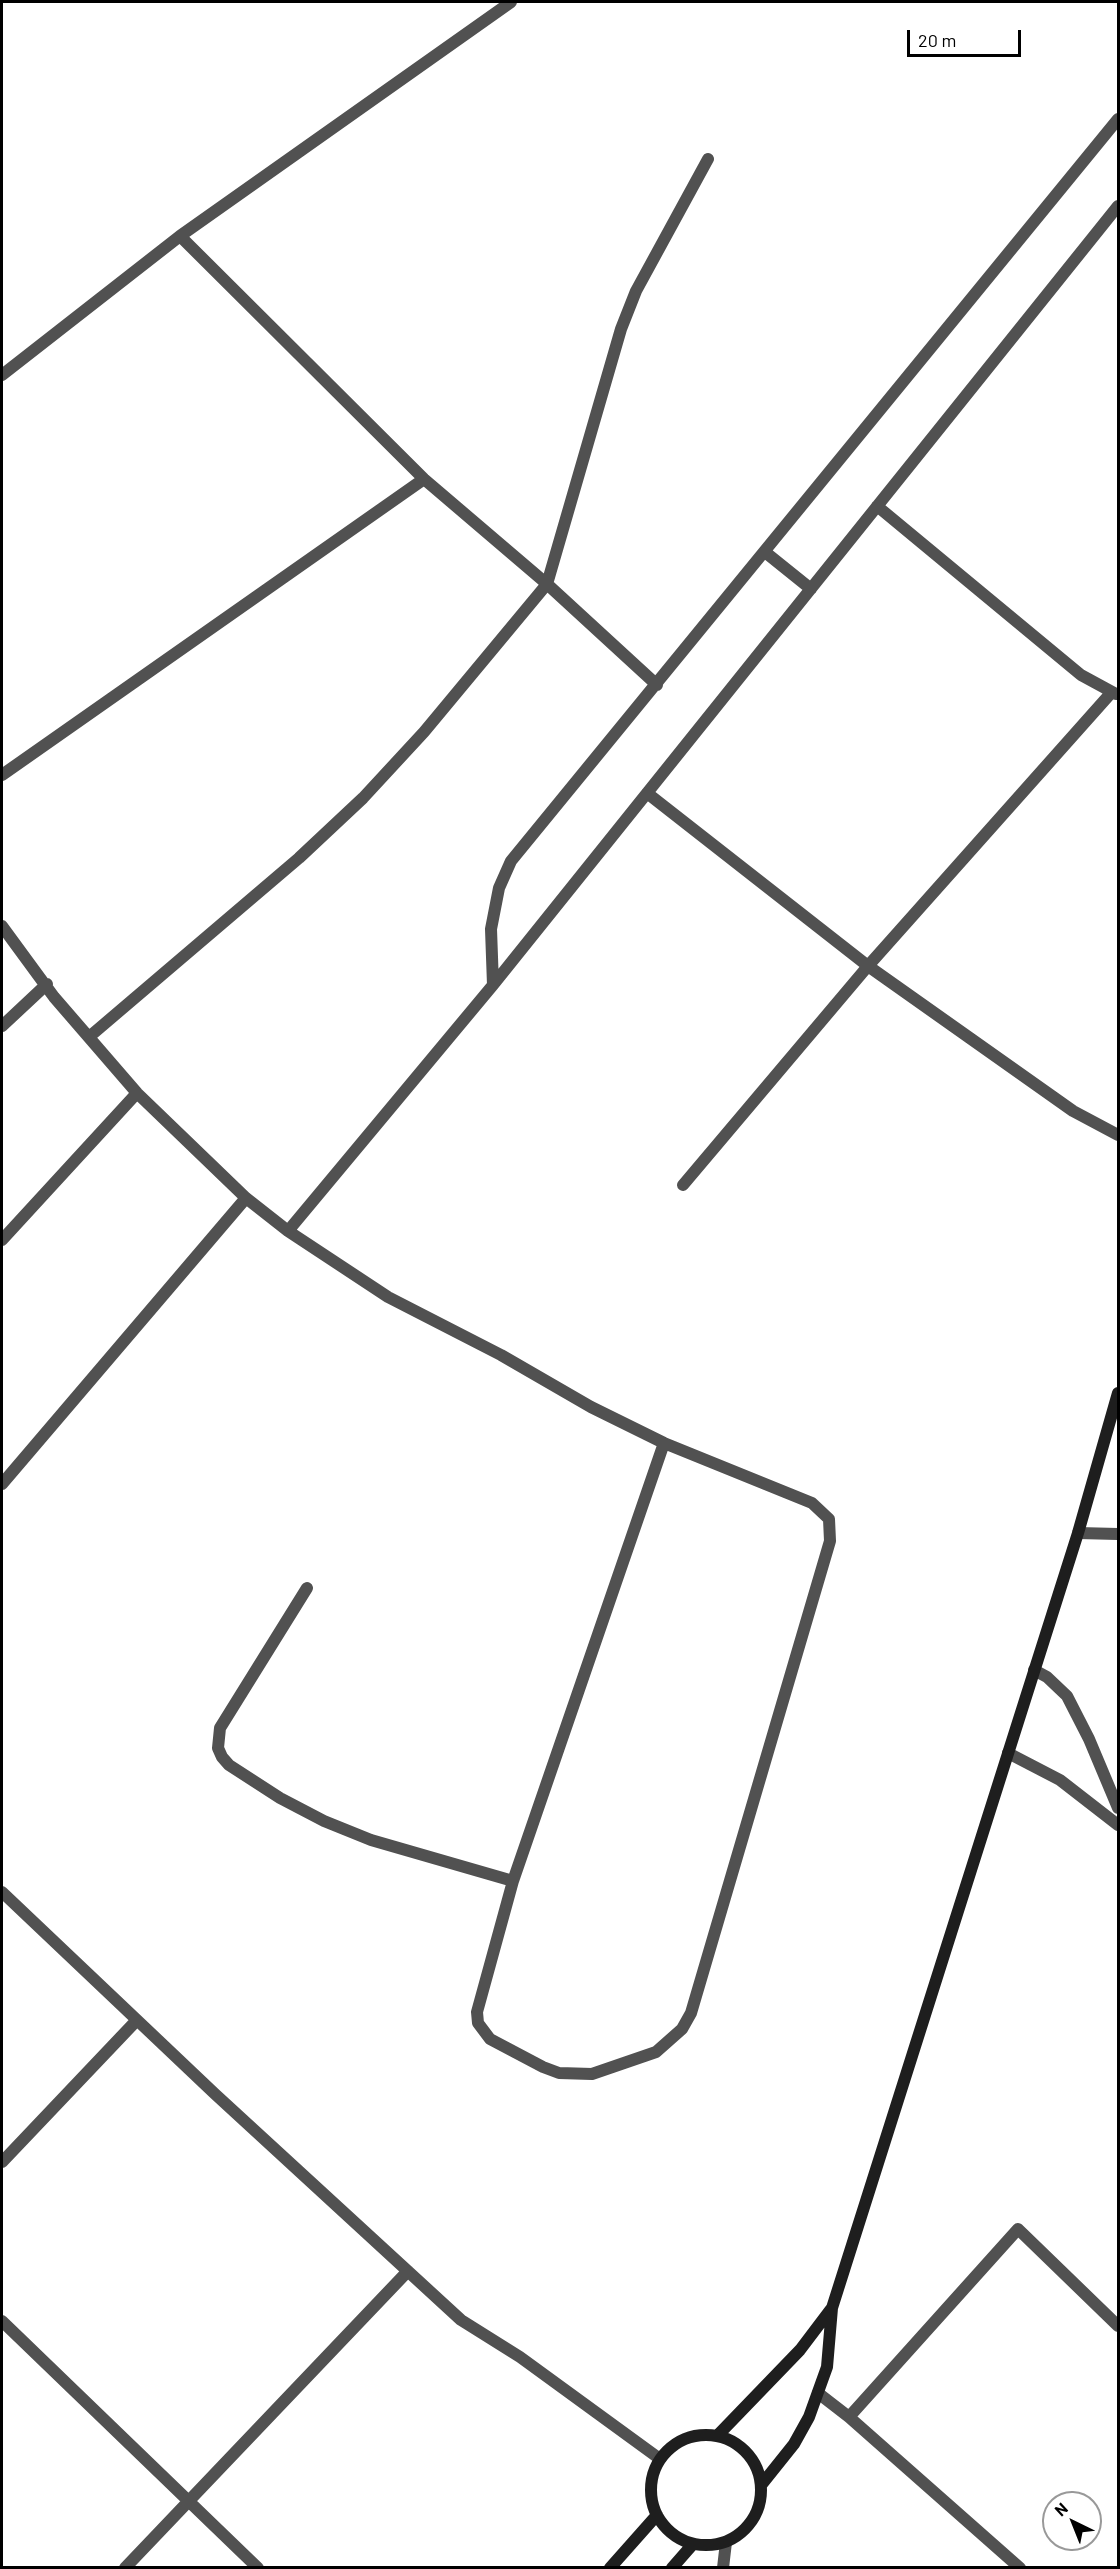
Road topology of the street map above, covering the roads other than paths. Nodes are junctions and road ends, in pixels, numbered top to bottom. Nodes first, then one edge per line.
1 (511, 2) edge
2 (1119, 119) edge
3 (708, 159) dead end
4 (1119, 206) edge
5 (180, 236) junction
6 (2, 375) edge
7 (424, 479) junction
8 (877, 506) junction
9 (765, 552) junction
10 (547, 584) junction
11 (811, 589) junction
12 (657, 685) junction
13 (1115, 694) edge
14 (2, 775) edge
15 (647, 793) junction
16 (2, 926) edge
17 (868, 966) junction
18 (47, 984) junction
19 (493, 985) junction
20 (2, 1026) edge
21 (89, 1037) junction
22 (137, 1093) junction
23 (1119, 1135) edge
24 (683, 1185) dead end
25 (246, 1198) junction
26 (288, 1231) junction
27 (2, 1240) edge
28 (1119, 1393) edge
29 (664, 1443) junction
30 (2, 1484) edge
31 (1078, 1533) junction
32 (1119, 1534) edge
33 (307, 1588) dead end
34 (1034, 1670) junction
35 (1008, 1753) junction
36 (1119, 1808) edge
37 (1119, 1824) edge
38 (513, 1881) junction
39 (2, 1892) edge
40 (137, 2020) junction
41 (2, 2162) edge
42 (408, 2271) junction
43 (832, 2308) junction
44 (2, 2320) edge
45 (1119, 2326) edge
46 (818, 2393) junction
47 (849, 2417) junction
48 (718, 2435) junction
49 (660, 2459) junction
50 (762, 2484) junction
51 (188, 2501) junction
52 (657, 2515) junction
53 (726, 2542) junction
54 (693, 2544) junction
55 (125, 2568) edge
56 (258, 2568) edge
57 (610, 2568) edge
58 (672, 2568) edge
59 (723, 2568) edge
60 (1020, 2568) edge

1 - 5 street
2 - 9 street
3 - 10 street
4 - 8 street
5 - 6 street
5 - 7 street
7 - 10 street
7 - 14 street
8 - 11 street
8 - 13 street
9 - 11 street
9 - 12 street
10 - 12 street
10 - 21 street
11 - 15 street
12 - 19 street
13 - 17 street
15 - 17 street
15 - 19 street
16 - 18 street
17 - 23 street
17 - 24 street
18 - 20 street
18 - 21 street
19 - 26 street
21 - 22 street
22 - 25 street
22 - 27 street
25 - 26 street
25 - 30 street
26 - 29 street
28 - 31 street
29 - 38 street
29 - 38 street
31 - 32 street
31 - 34 street
33 - 38 street
34 - 35 street
34 - 36 street
35 - 37 street
35 - 43 street
39 - 40 street
40 - 41 street
40 - 42 street
42 - 49 street
42 - 51 street
43 - 46 street
43 - 48 street
44 - 51 street
45 - 47 street
46 - 47 street
46 - 50 street
47 - 60 street
48 - 49 street
48 - 50 street
49 - 52 street
50 - 53 street
51 - 55 street
51 - 56 street
52 - 54 street
52 - 57 street
53 - 54 street
53 - 59 street
54 - 58 street

